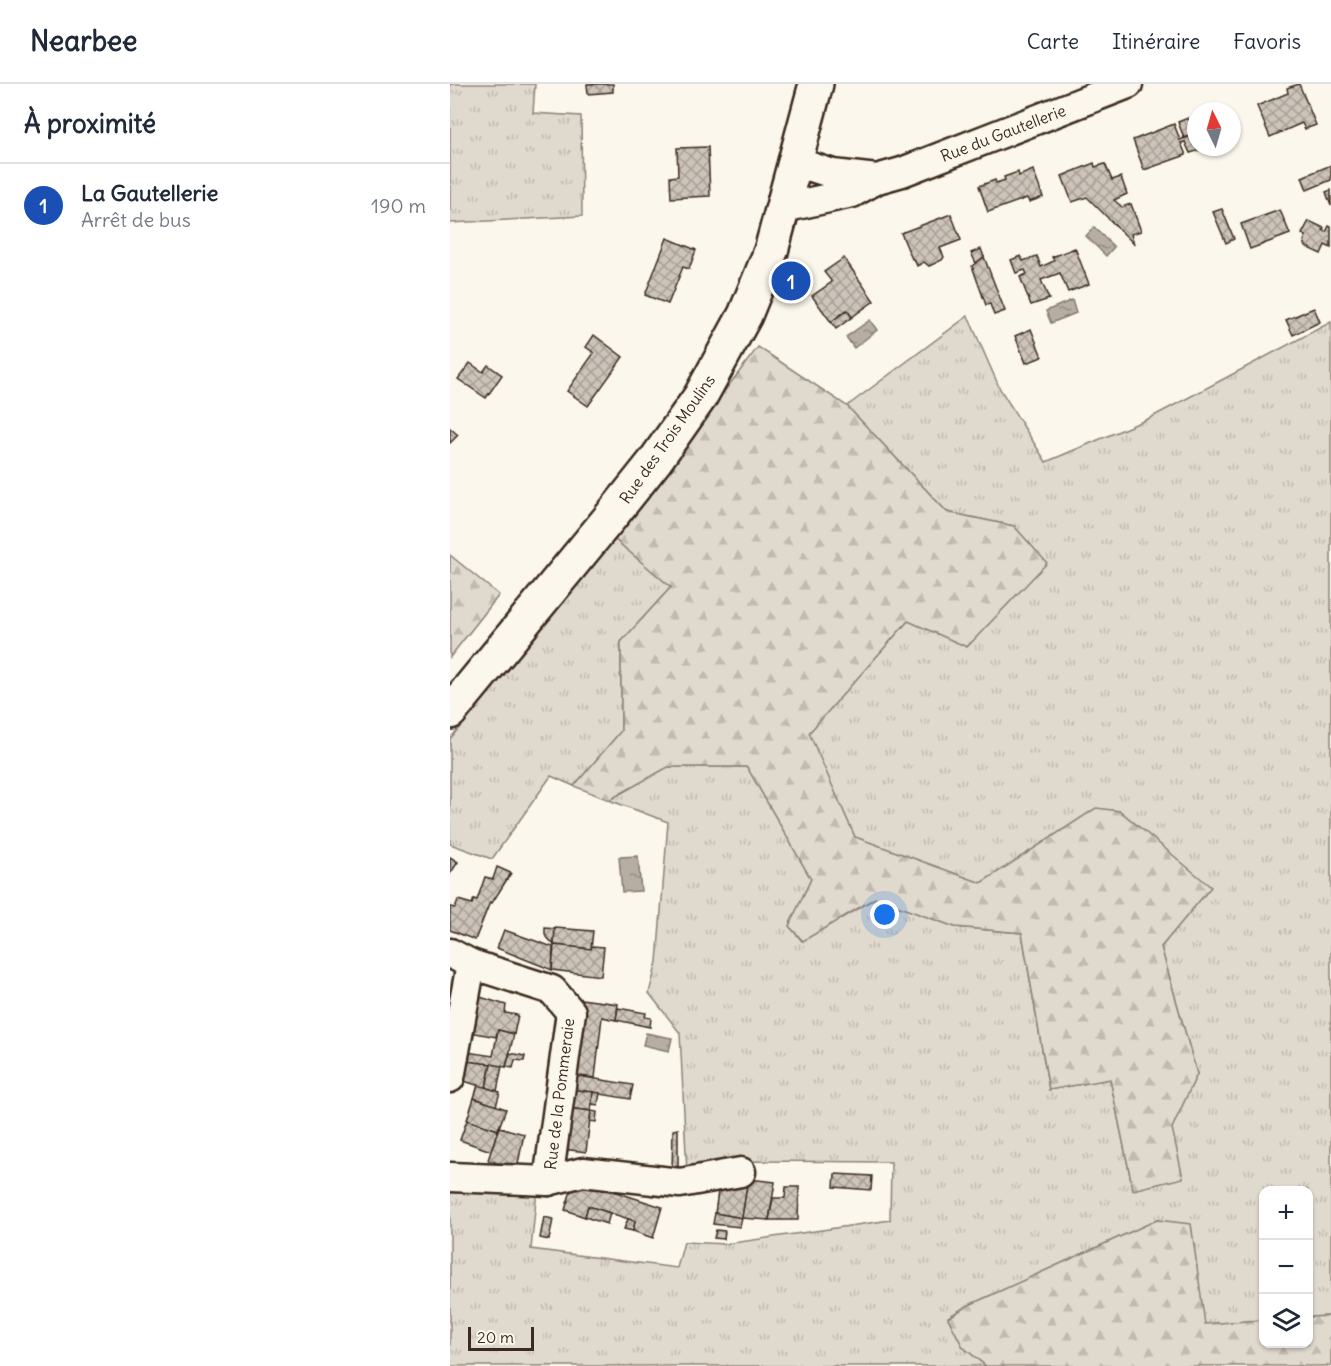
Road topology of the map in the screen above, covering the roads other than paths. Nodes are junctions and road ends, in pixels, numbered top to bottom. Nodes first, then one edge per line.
1 (816, 84) edge
2 (1128, 84) edge
3 (796, 162) junction
4 (877, 179) junction
5 (783, 208) junction
6 (450, 712) edge
7 (460, 958) edge
8 (450, 1078) edge
9 (741, 1172) dead end
10 (450, 1177) edge
11 (548, 1181) junction

1 - 3 main road, Rue des Trois Moulins
2 - 4 street, Rue du Gautellerie
3 - 4 street, Rue du Gautellerie
3 - 5 main road, Rue des Trois Moulins
4 - 5 street, Rue du Gautellerie
5 - 6 main road, Rue des Trois Moulins
7 - 8 street, Rue de la Pommeraie
7 - 11 street, Rue de la Pommeraie
9 - 11 street
10 - 11 street

